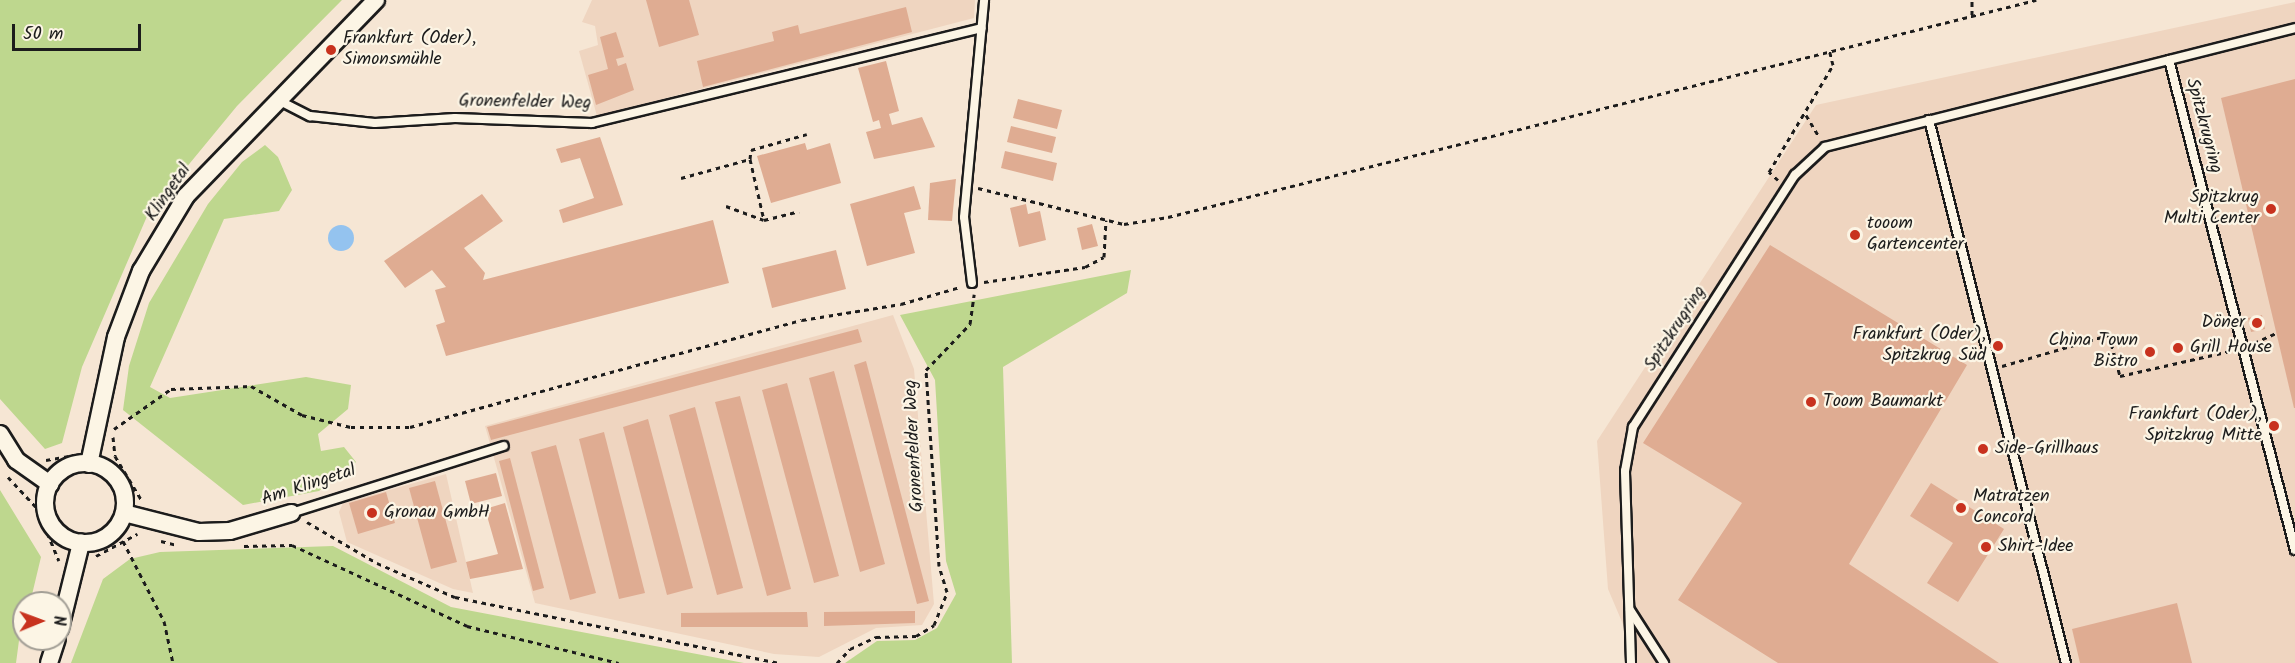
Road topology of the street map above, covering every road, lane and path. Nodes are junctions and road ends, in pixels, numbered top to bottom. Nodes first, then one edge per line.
1 (376, 0) edge
2 (984, 0) edge
3 (1972, 0) edge
4 (2036, 0) edge
5 (1972, 15) junction
6 (982, 28) junction
7 (2295, 28) edge
8 (1829, 49) junction
9 (2169, 60) junction
10 (277, 99) junction
11 (1806, 115) junction
12 (1929, 120) junction
13 (807, 134) dead end
14 (1825, 147) junction
15 (750, 159) junction
16 (681, 178) dead end
17 (967, 186) junction
18 (1787, 187) junction
19 (726, 206) dead end
20 (799, 211) dead end
21 (764, 220) junction
22 (1106, 220) junction
23 (972, 283) junction
24 (2276, 333) dead end
25 (2245, 348) junction
26 (1992, 369) junction
27 (115, 419) dead end
28 (114, 429) junction
29 (0, 434) edge
30 (504, 446) dead end
31 (88, 464) junction
32 (0, 471) edge
33 (50, 484) junction
34 (124, 513) junction
35 (291, 513) junction
36 (148, 527) junction
37 (123, 540) junction
38 (81, 543) junction
39 (189, 545) dead end
40 (234, 545) dead end
41 (2295, 550) edge
42 (59, 565) dead end
43 (91, 565) dead end
44 (69, 591) edge
45 (1629, 609) junction
46 (173, 663) edge
47 (619, 663) edge
48 (778, 663) edge
49 (837, 663) edge
50 (1630, 663) edge
51 (1664, 663) edge
52 (2066, 663) edge

1 - 10 street, Klingetal
2 - 6 lane
3 - 5 path
4 - 5 path
5 - 8 path
6 - 10 lane, Gronenfelder Weg
6 - 17 lane
7 - 9 lane, Spitzkrugring
8 - 11 path
8 - 22 path
9 - 12 lane, Spitzkrugring
9 - 25 lane, Spitzkrugring
10 - 31 street, Klingetal
11 - 14 path
11 - 18 path
12 - 14 lane, Spitzkrugring
12 - 26 lane
13 - 15 path
14 - 18 lane, Spitzkrugring
15 - 16 path
15 - 21 path
17 - 22 path
17 - 23 lane
18 - 45 lane, Spitzkrugring
19 - 21 path
20 - 21 path
22 - 23 path
23 - 28 path
23 - 49 path, Gronenfelder Weg
24 - 25 path
25 - 26 path
25 - 41 lane, Spitzkrugring
26 - 52 lane
27 - 28 path
28 - 36 path
29 - 33 street
30 - 35 lane, Am Klingetal
31 - 33 street
31 - 34 street
32 - 42 path
33 - 38 street
34 - 36 street, Am Klingetal
34 - 38 street
35 - 36 street, Am Klingetal
35 - 48 path
36 - 37 path
36 - 39 path
37 - 43 path
37 - 46 path
38 - 44 street
40 - 47 path
45 - 50 lane, Spitzkrugring
45 - 51 lane

